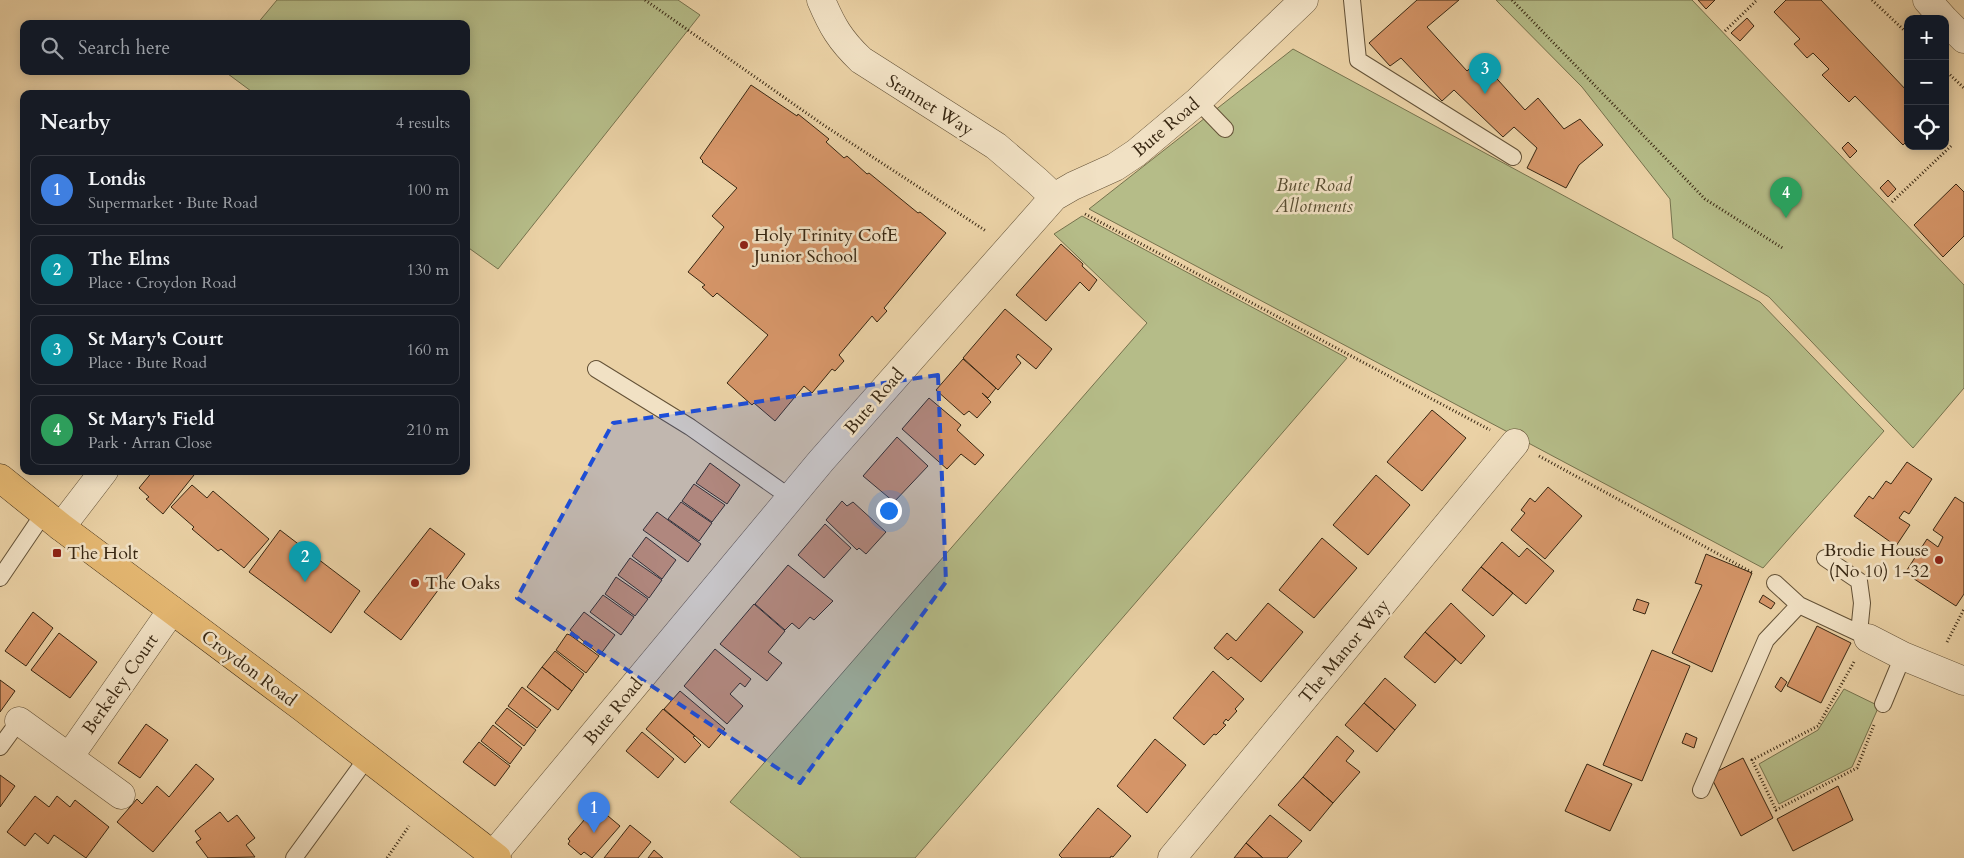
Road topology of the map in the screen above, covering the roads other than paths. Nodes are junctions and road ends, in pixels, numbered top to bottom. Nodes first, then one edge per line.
1 (820, 0) edge
2 (1304, 0) edge
3 (1352, 0) edge
4 (1927, 0) edge
5 (1941, 15) edge
6 (1949, 23) edge
7 (1964, 39) edge
8 (1198, 101) junction
9 (1225, 129) dead end
10 (1513, 156) dead end
11 (1054, 197) junction
12 (596, 369) dead end
13 (1516, 443) road end
14 (100, 475) edge
15 (0, 478) edge
16 (791, 498) junction
17 (53, 520) junction
18 (1825, 558) dead end
19 (0, 578) edge
20 (1775, 583) road end
21 (1798, 605) junction
22 (172, 610) junction
23 (1863, 635) junction
24 (1904, 656) junction
25 (1964, 681) edge
26 (1883, 704) road end
27 (19, 721) joint
28 (0, 747) edge
29 (69, 757) junction
30 (366, 758) junction
31 (1701, 790) dead end
32 (121, 795) dead end
33 (495, 856) edge
34 (294, 858) edge
35 (1172, 858) edge

1 - 11 street, Stannet Way
2 - 8 street, Bute Road
3 - 10 lane
4 - 5 street
6 - 7 street
8 - 9 lane
8 - 11 street, Bute Road
11 - 16 street, Bute Road
12 - 16 lane
13 - 35 street, The Manor Way
14 - 17 street
15 - 17 highway, Croydon Road
16 - 33 street, Bute Road
17 - 19 lane
17 - 22 highway, Croydon Road
18 - 23 lane
20 - 21 lane
21 - 23 lane
21 - 31 lane
22 - 29 street, Berkeley Court
22 - 30 highway, Croydon Road
23 - 24 street
24 - 25 street
24 - 26 lane
27 - 28 lane
27 - 29 street
29 - 32 street
30 - 33 highway, Croydon Road
30 - 34 lane

